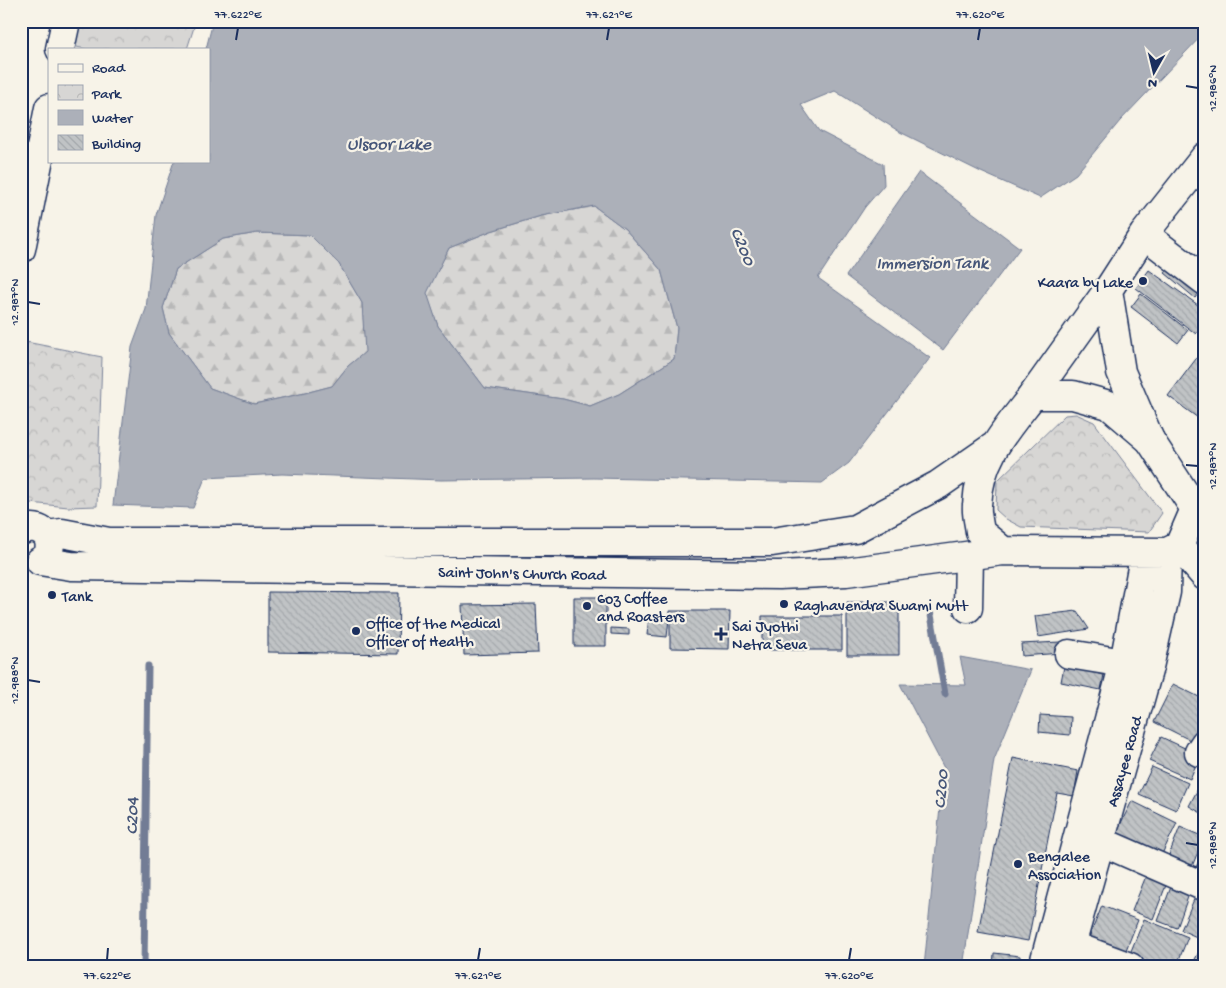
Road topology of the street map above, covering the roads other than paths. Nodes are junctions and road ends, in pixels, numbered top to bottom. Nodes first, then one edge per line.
1 (66, 21) edge
2 (60, 48) edge
3 (48, 113) edge
4 (1205, 157) edge
5 (1144, 234) junction
6 (21, 249) edge
7 (1205, 281) edge
8 (1108, 290) junction
9 (1033, 395) junction
10 (1150, 440) junction
11 (993, 447) junction
12 (1200, 515) edge
13 (28, 531) edge
14 (1164, 550) junction
15 (1003, 551) junction
16 (969, 556) junction
17 (31, 561) edge
18 (1205, 576) edge
19 (968, 608) dead end
20 (1069, 654) dead end
21 (1124, 663) junction
22 (1100, 841) junction
23 (1205, 887) edge
24 (1068, 956) edge
25 (1043, 967) edge
26 (1130, 967) edge

1 - 2 main road
3 - 6 main road
4 - 5 main road
5 - 7 main road
5 - 8 main road
8 - 9 main road
8 - 10 main road
9 - 10 main road
9 - 11 main road
10 - 12 main road
11 - 13 main road
11 - 15 main road
12 - 14 main road
13 - 17 main road
14 - 15 main road, Saint John's Church Road
14 - 18 main road
14 - 21 main road, Assayee Road
14 - 22 main road, Assayee Road
15 - 16 main road, Saint John's Church Road
16 - 17 main road, Saint John's Church Road
16 - 19 main road
20 - 21 main road
21 - 25 main road, Assayee Road
22 - 23 main road
22 - 24 main road, Assayee Road
24 - 26 main road

